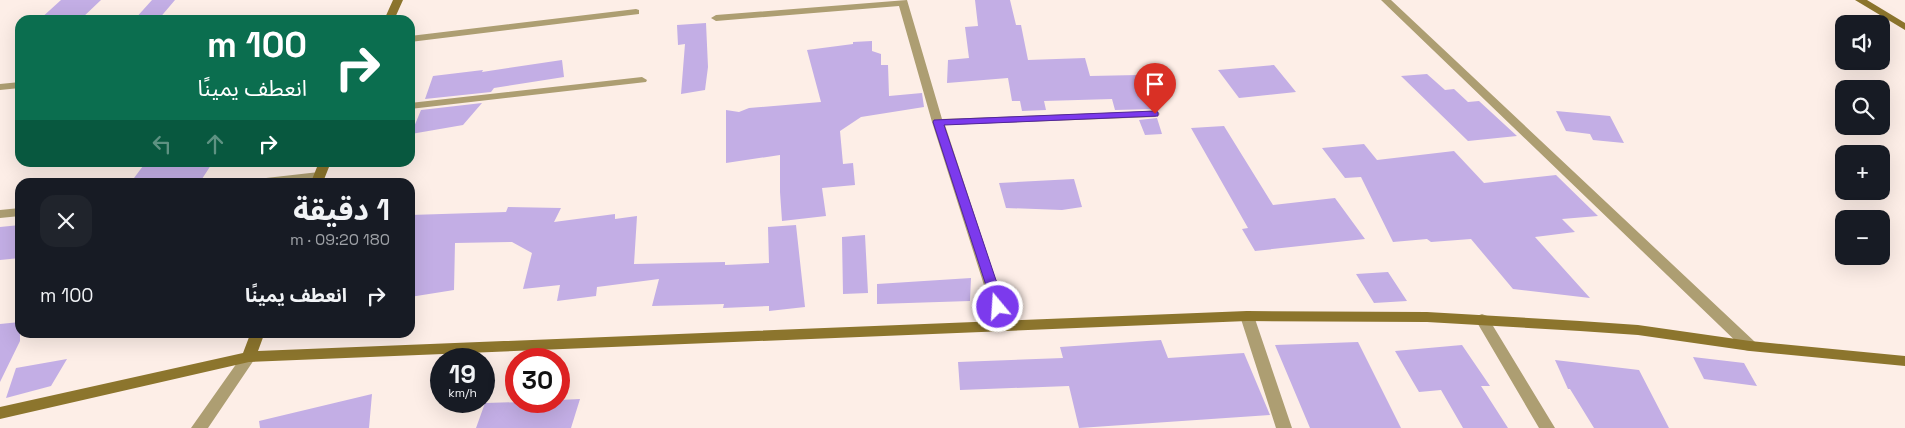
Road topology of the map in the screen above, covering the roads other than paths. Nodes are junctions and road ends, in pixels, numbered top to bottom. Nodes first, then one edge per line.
1 (398, 0) edge
2 (1386, 0) edge
3 (1860, 0) edge
4 (902, 1) edge
5 (636, 12) dead end
6 (391, 15) edge
7 (716, 18) dead end
8 (1905, 27) edge
9 (415, 38) edge
10 (642, 80) dead end
11 (15, 86) edge
12 (0, 87) edge
13 (415, 105) edge
14 (1155, 114) dead end
15 (938, 122) junction
16 (15, 212) edge
17 (0, 214) edge
18 (1247, 316) junction
19 (1482, 319) junction
20 (1004, 326) junction
21 (256, 338) edge
22 (1750, 346) junction
23 (249, 356) junction
24 (1905, 362) edge
25 (0, 413) edge
26 (198, 428) edge
27 (1284, 428) edge
28 (1547, 428) edge

1 - 6 main road
2 - 22 street
3 - 8 main road
4 - 7 street
4 - 15 street
5 - 9 street
10 - 13 street
11 - 12 street
14 - 15 street
15 - 20 street
16 - 17 street
18 - 19 main road
18 - 20 main road
18 - 27 street
19 - 22 main road
19 - 28 street
20 - 23 main road
21 - 23 main road
22 - 24 main road
23 - 25 main road
23 - 26 street

